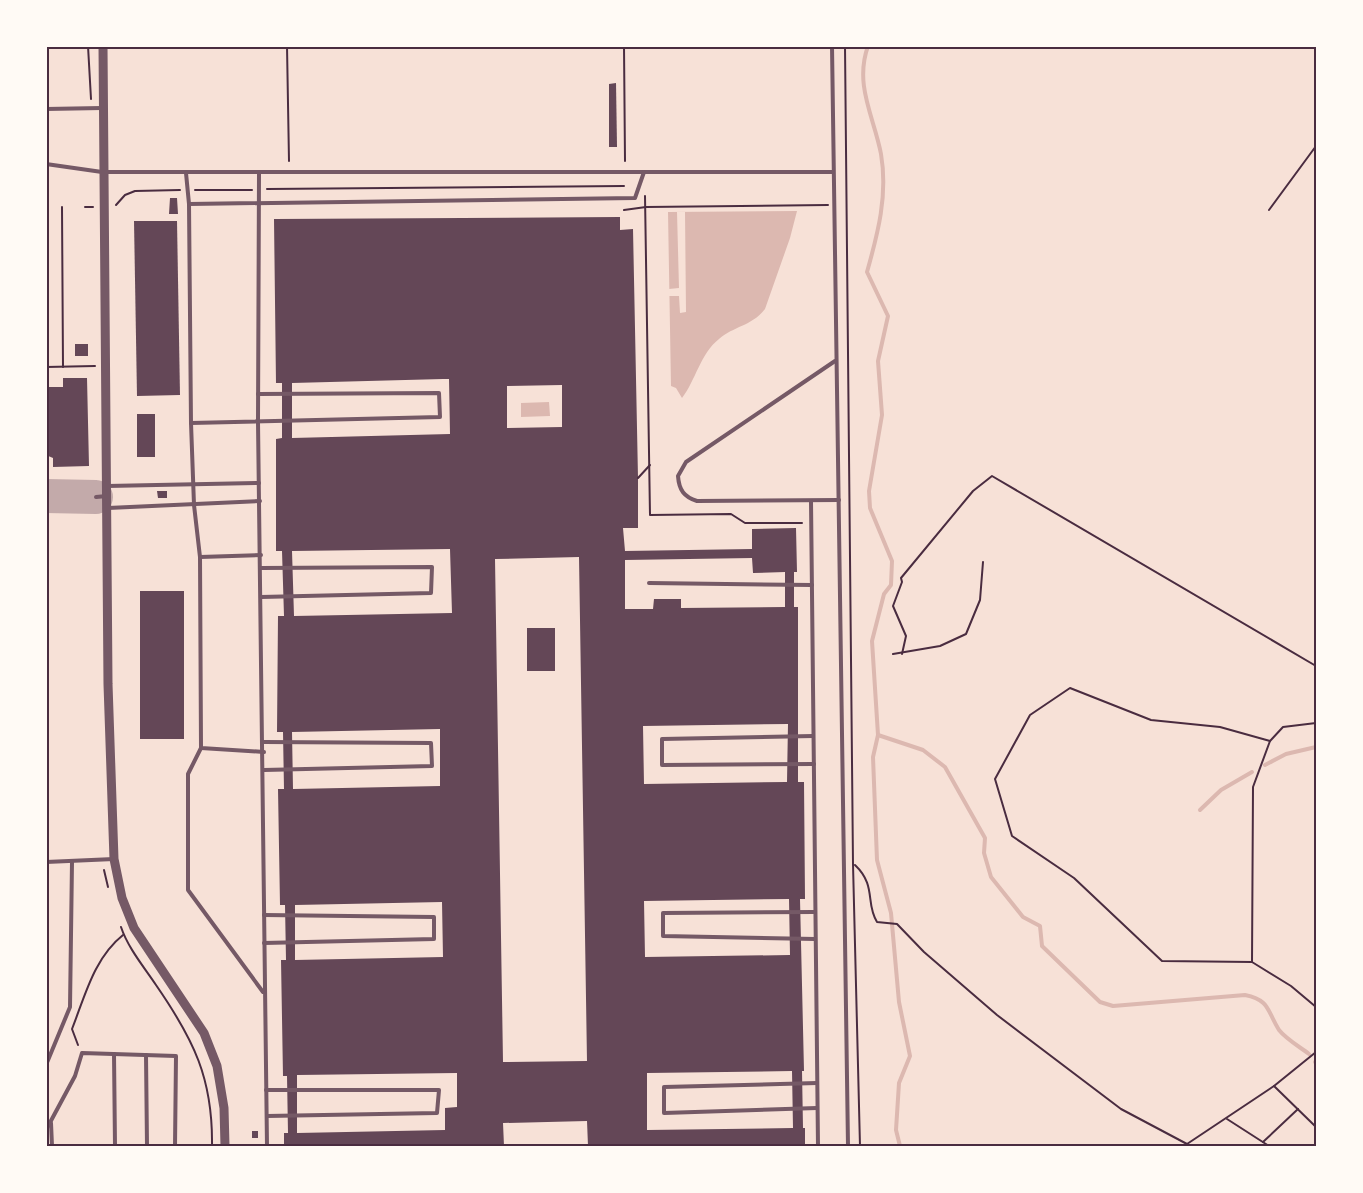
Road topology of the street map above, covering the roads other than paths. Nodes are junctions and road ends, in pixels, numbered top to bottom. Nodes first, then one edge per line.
1 (103, 46) edge
2 (832, 46) edge
3 (102, 108) junction
4 (46, 109) edge
5 (46, 164) edge
6 (102, 172) junction
7 (645, 172) junction
8 (833, 172) junction
9 (186, 173) junction
10 (259, 174) junction
11 (260, 202) junction
12 (189, 204) junction
13 (836, 360) junction
14 (258, 394) junction
15 (258, 422) junction
16 (191, 423) junction
17 (259, 483) junction
18 (193, 484) junction
19 (108, 486) junction
20 (108, 496) junction
21 (96, 497) dead end
22 (839, 500) junction
23 (260, 501) junction
24 (812, 501) junction
25 (194, 505) junction
26 (108, 508) junction
27 (261, 555) junction
28 (200, 557) junction
29 (261, 568) junction
30 (649, 583) dead end
31 (812, 585) junction
32 (261, 597) junction
33 (813, 736) junction
34 (264, 742) junction
35 (201, 748) junction
36 (264, 752) junction
37 (814, 764) junction
38 (264, 770) junction
39 (114, 859) junction
40 (46, 862) edge
41 (72, 862) junction
42 (815, 912) junction
43 (264, 915) junction
44 (815, 939) junction
45 (264, 943) junction
46 (264, 993) junction
47 (114, 1054) junction
48 (146, 1055) junction
49 (46, 1065) edge
50 (817, 1083) junction
51 (266, 1090) junction
52 (817, 1108) junction
53 (267, 1116) junction
54 (51, 1121) junction
55 (46, 1130) edge
56 (52, 1146) edge
57 (115, 1146) edge
58 (147, 1146) edge
59 (175, 1146) edge
60 (225, 1146) edge
61 (267, 1146) edge
62 (818, 1146) edge
63 (848, 1146) edge

1 - 3 street
2 - 8 lane
3 - 4 lane
3 - 6 street
5 - 6 lane
6 - 9 lane
6 - 19 street
7 - 8 lane
7 - 10 lane
7 - 11 lane
8 - 13 lane
9 - 10 lane
9 - 12 lane
10 - 11 lane
11 - 12 lane
11 - 14 lane
12 - 16 lane
13 - 22 lane
13 - 24 lane
14 - 15 lane
14 - 15 lane
15 - 16 lane
15 - 17 lane
16 - 18 lane
17 - 18 lane
17 - 23 lane
18 - 19 lane
18 - 25 lane
19 - 20 street
20 - 21 lane
20 - 26 street
22 - 24 lane
22 - 63 lane
23 - 25 lane
23 - 27 lane
24 - 31 lane
25 - 26 lane
25 - 28 lane
26 - 39 street
27 - 28 lane
27 - 29 lane
28 - 35 lane
29 - 32 lane
29 - 32 lane
30 - 31 lane
31 - 33 lane
32 - 34 lane
33 - 37 lane
33 - 37 lane
34 - 36 lane
34 - 38 lane
35 - 36 lane
35 - 46 lane
36 - 38 lane
37 - 42 lane
38 - 43 lane
39 - 41 lane
39 - 60 street
40 - 41 lane
41 - 49 lane
42 - 44 lane
42 - 44 lane
43 - 45 lane
43 - 45 lane
44 - 50 lane
45 - 46 lane
46 - 51 lane
47 - 48 lane
47 - 54 lane
47 - 57 lane
48 - 58 lane
48 - 59 lane
50 - 52 lane
50 - 52 lane
51 - 53 lane
51 - 53 lane
52 - 62 lane
53 - 61 lane
54 - 55 lane
54 - 56 lane

